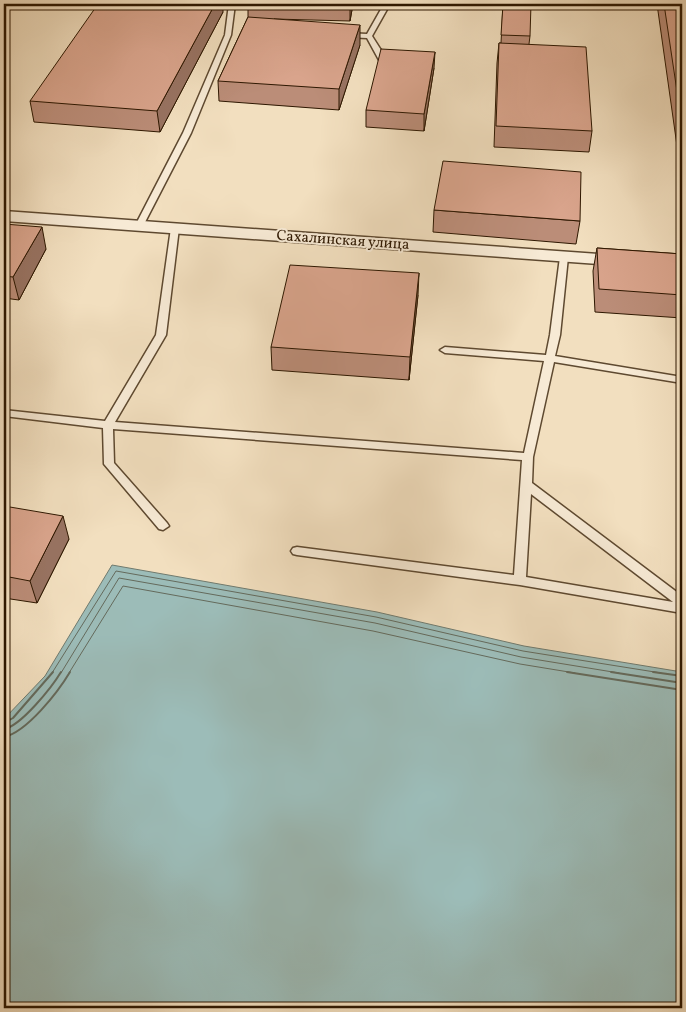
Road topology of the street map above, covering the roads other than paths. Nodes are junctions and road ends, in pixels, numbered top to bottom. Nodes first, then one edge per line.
1 (232, 4) edge
2 (387, 4) edge
3 (229, 29) junction
4 (239, 30) dead end
5 (339, 34) edge
6 (369, 36) junction
7 (382, 58) edge
8 (4, 216) edge
9 (139, 226) junction
10 (175, 228) junction
11 (564, 256) junction
12 (682, 265) edge
13 (445, 350) dead end
14 (550, 358) junction
15 (682, 380) edge
16 (4, 412) edge
17 (108, 425) junction
18 (528, 457) junction
19 (526, 484) junction
20 (163, 526) dead end
21 (297, 551) dead end
22 (520, 580) junction
23 (682, 602) edge
24 (682, 608) edge

1 - 3 lane
2 - 6 lane
3 - 4 lane
3 - 9 lane
5 - 6 lane
6 - 7 lane
8 - 9 street, Сахалинская улица
9 - 10 street, Сахалинская улица
10 - 11 street, Сахалинская улица
10 - 17 lane
11 - 12 street, Сахалинская улица
11 - 14 lane
13 - 14 lane
14 - 15 lane
14 - 18 lane
16 - 17 lane
17 - 18 lane
17 - 20 lane
18 - 19 lane
19 - 22 lane
19 - 23 lane
21 - 22 lane
22 - 24 lane

